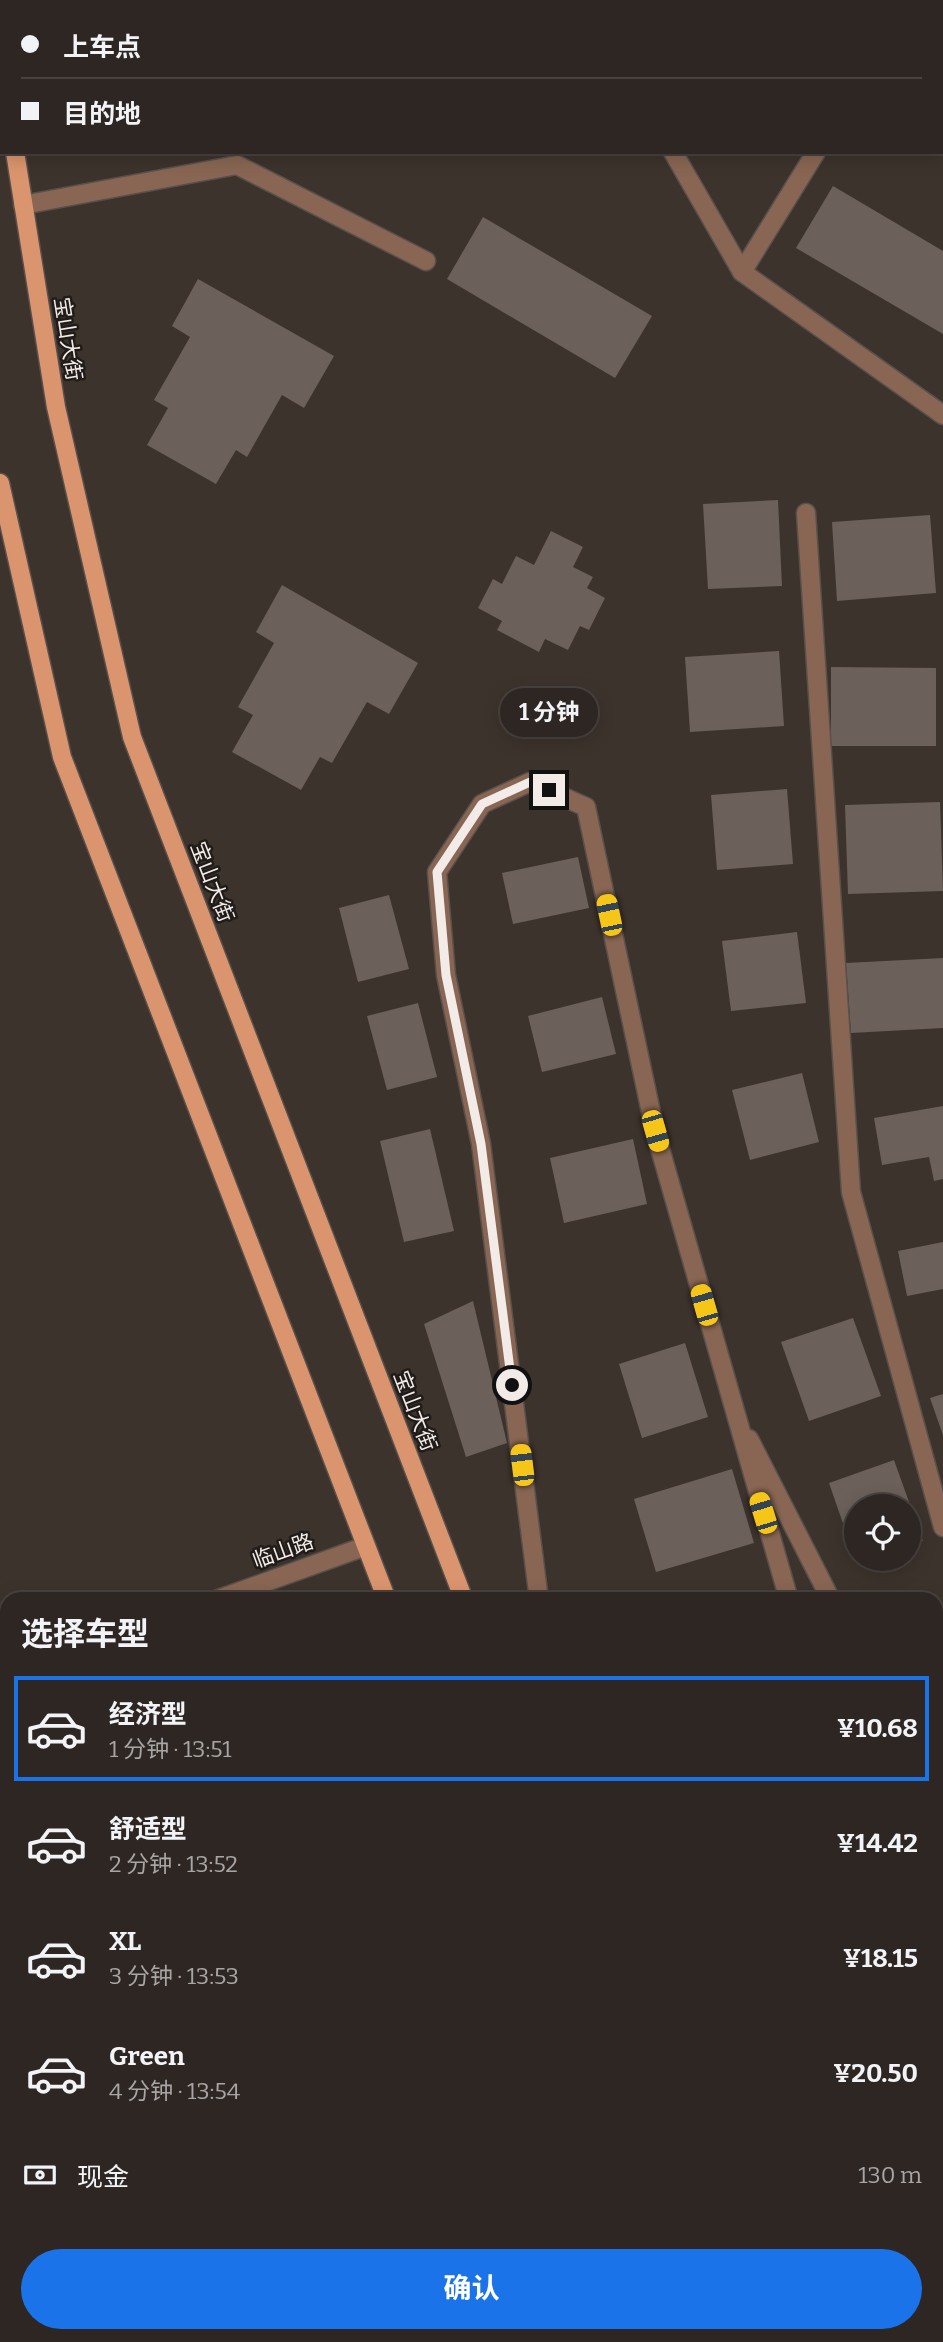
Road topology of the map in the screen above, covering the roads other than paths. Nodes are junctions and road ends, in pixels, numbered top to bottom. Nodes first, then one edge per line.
1 (15, 154) edge
2 (674, 154) edge
3 (815, 154) edge
4 (236, 158) edge
5 (23, 205) junction
6 (426, 261) dead end
7 (743, 272) junction
8 (943, 415) edge
9 (0, 484) edge
10 (806, 513) dead end
11 (732, 1404) junction
12 (943, 1527) edge
13 (366, 1546) junction
14 (238, 1592) edge
15 (384, 1592) edge
16 (461, 1592) edge
17 (538, 1592) edge
18 (787, 1592) edge
19 (827, 1592) edge

1 - 5 main road, 宝山大街
2 - 7 street
3 - 7 street
4 - 5 street
4 - 6 street
5 - 16 main road, 宝山大街
7 - 8 street
9 - 13 main road
10 - 12 street
11 - 17 street
11 - 18 street
11 - 19 street
13 - 14 street, 临山路
13 - 15 main road

